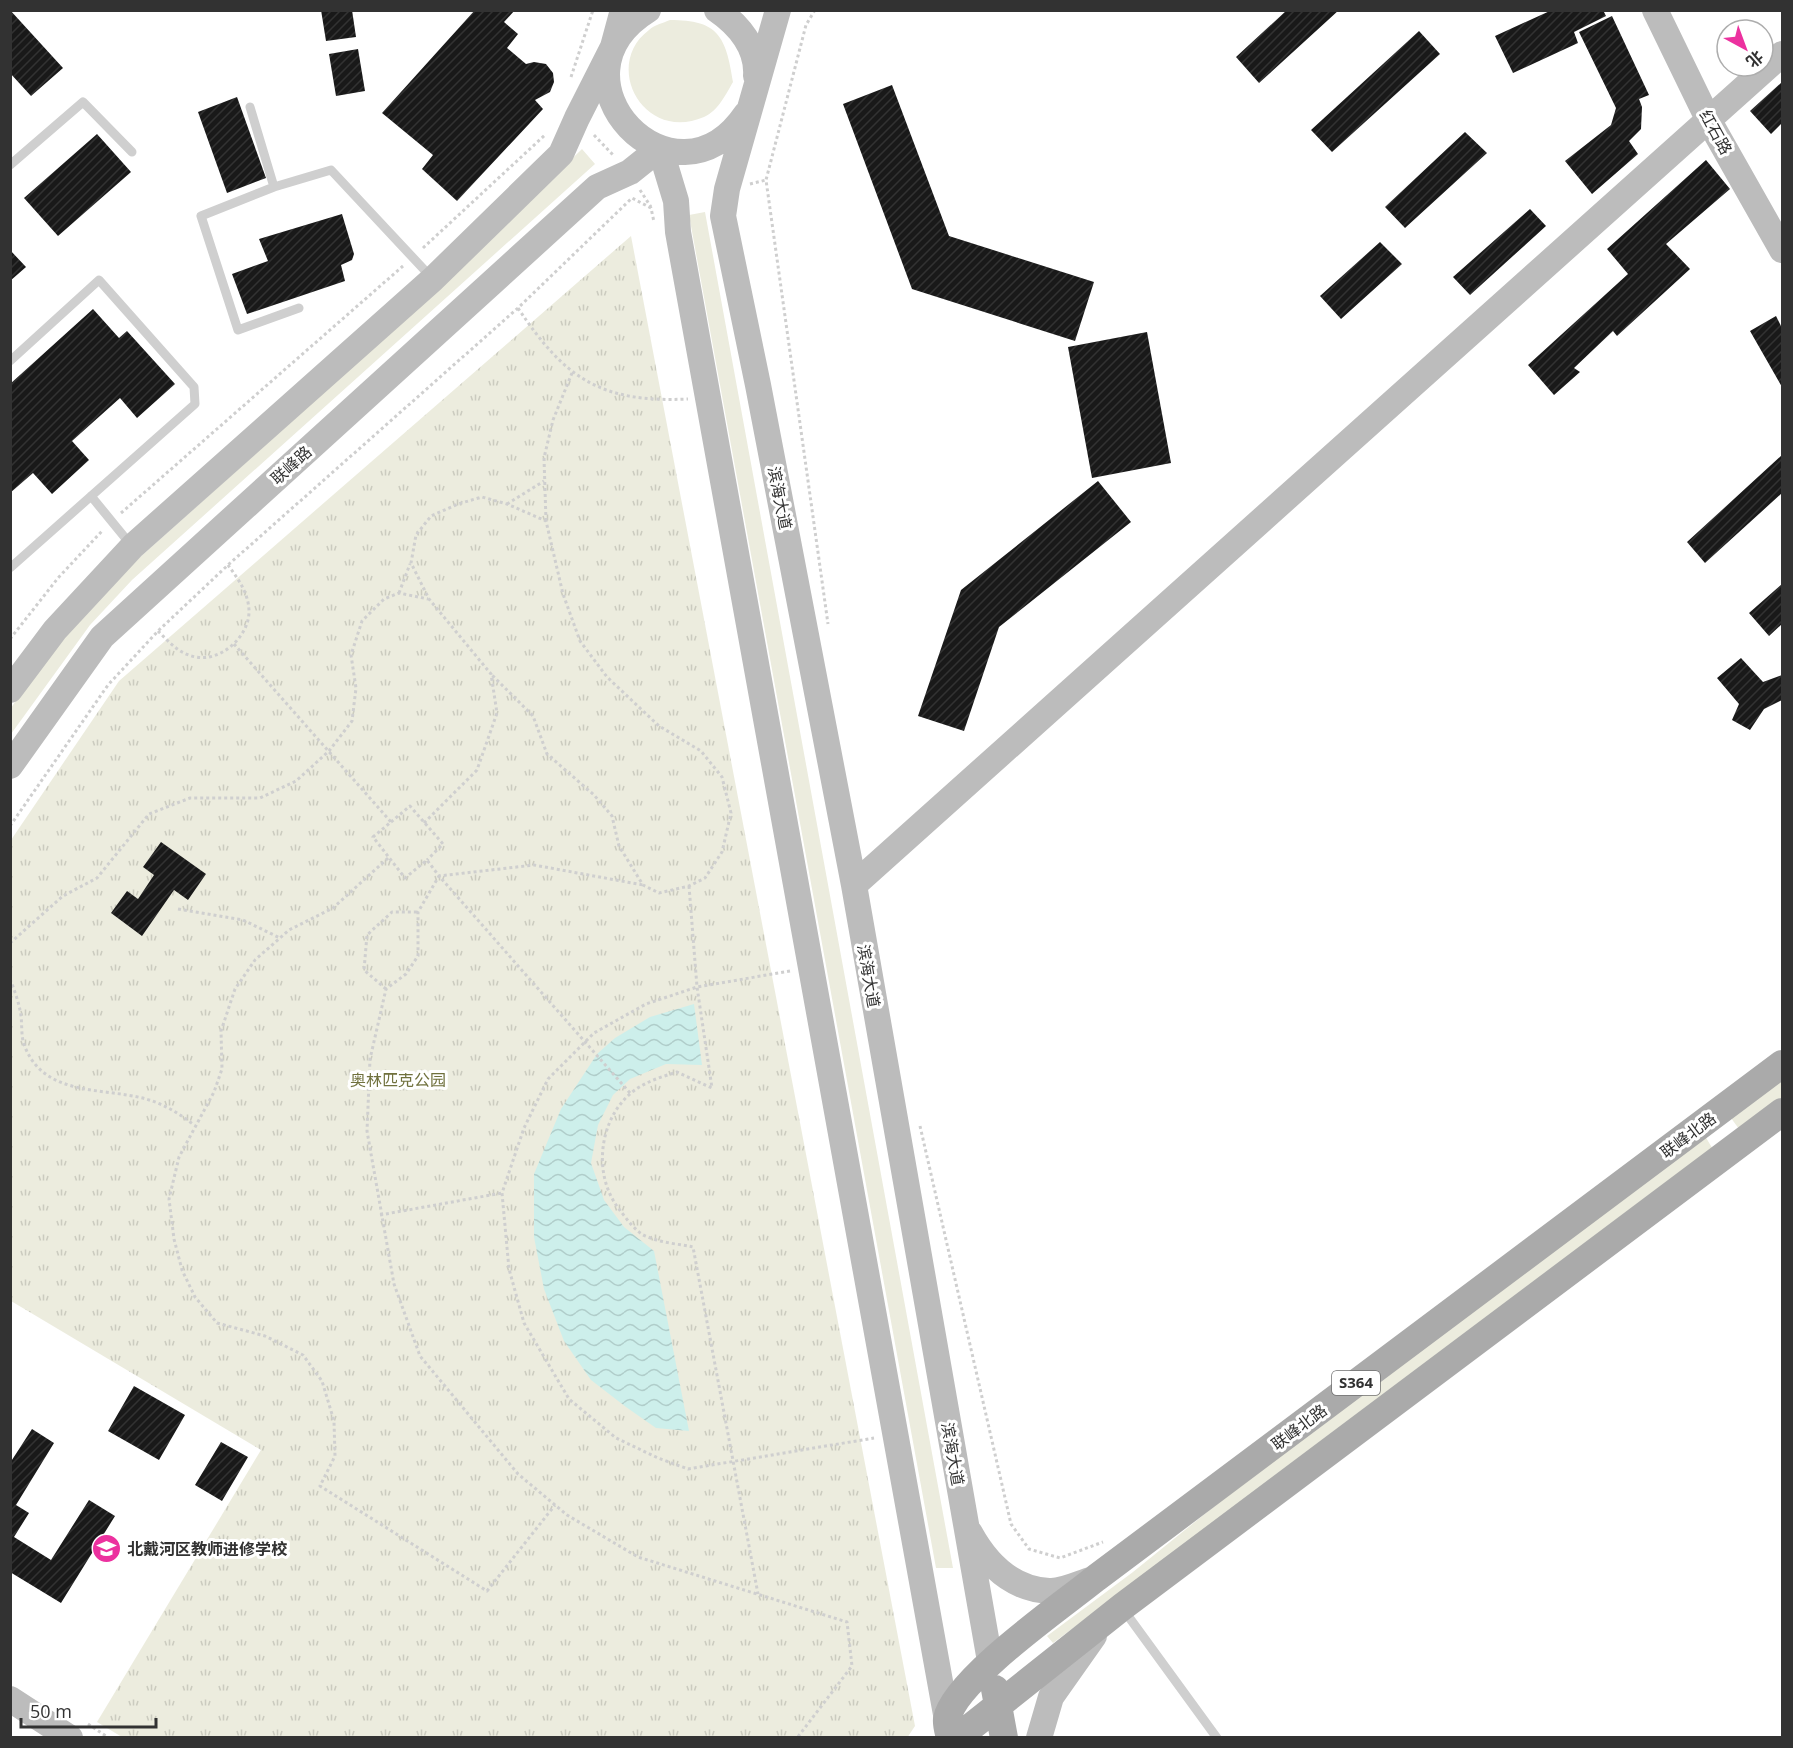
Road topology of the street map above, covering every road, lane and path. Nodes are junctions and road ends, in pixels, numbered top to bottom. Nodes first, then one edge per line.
1 (593, 10) edge
2 (623, 10) edge
3 (648, 10) edge
4 (717, 10) edge
5 (815, 10) edge
6 (1655, 10) edge
7 (776, 17) edge
8 (613, 47) junction
9 (1782, 54) edge
10 (568, 88) dead end
11 (755, 93) junction
12 (250, 107) dead end
13 (577, 118) junction
14 (1709, 121) junction
15 (548, 132) dead end
16 (660, 148) junction
17 (132, 152) dead end
18 (10, 165) edge
19 (630, 172) junction
20 (274, 187) junction
21 (651, 208) junction
22 (667, 232) junction
23 (1782, 250) edge
24 (413, 257) junction
25 (433, 279) junction
26 (299, 308) dead end
27 (518, 308) junction
28 (10, 361) edge
29 (572, 373) junction
30 (688, 388) dead end
31 (545, 481) junction
32 (91, 496) junction
33 (507, 504) junction
34 (112, 521) junction
35 (546, 521) junction
36 (133, 546) junction
37 (411, 563) junction
38 (228, 564) junction
39 (10, 568) edge
40 (399, 593) junction
41 (429, 599) junction
42 (828, 629) dead end
43 (158, 632) junction
44 (10, 639) edge
45 (234, 644) junction
46 (491, 674) junction
47 (10, 690) edge
48 (329, 751) junction
49 (10, 766) edge
50 (391, 822) junction
51 (424, 823) junction
52 (10, 826) edge
53 (388, 858) junction
54 (427, 860) junction
55 (439, 876) junction
56 (643, 885) junction
57 (854, 885) junction
58 (689, 886) junction
59 (178, 909) dead end
60 (418, 912) junction
61 (280, 938) junction
62 (10, 943) edge
63 (794, 970) dead end
64 (10, 979) edge
65 (697, 987) junction
66 (386, 990) junction
67 (586, 1042) junction
68 (1782, 1064) edge
69 (630, 1093) junction
70 (1782, 1112) edge
71 (918, 1119) dead end
72 (194, 1125) junction
73 (502, 1193) junction
74 (380, 1215) junction
75 (879, 1437) dead end
76 (732, 1461) junction
77 (555, 1504) junction
78 (965, 1523) junction
79 (1103, 1542) dead end
80 (1096, 1578) junction
81 (758, 1595) junction
82 (1122, 1607) junction
83 (990, 1661) junction
84 (10, 1699) edge
85 (998, 1704) junction
86 (952, 1731) edge
87 (70, 1737) edge
88 (796, 1737) edge
89 (1004, 1737) edge
90 (1039, 1737) edge
91 (1217, 1737) edge

1 - 10 path
2 - 8 main road
3 - 8 main road
4 - 11 main road
5 - 42 path
6 - 14 main road, 红石路
7 - 11 main road
8 - 13 main road
8 - 16 main road
9 - 14 main road
11 - 16 main road
11 - 57 main road, 滨海大道
12 - 20 lane
13 - 19 path
13 - 25 main road
14 - 23 main road, 红石路
14 - 57 main road
15 - 24 path
16 - 19 main road, 联峰路
16 - 22 main road
17 - 18 lane
19 - 21 path
19 - 49 main road, 联峰路
20 - 24 lane
20 - 26 lane
21 - 22 path
21 - 27 path
22 - 86 main road
24 - 25 lane
24 - 34 path
25 - 36 main road
27 - 29 path
27 - 38 path
28 - 32 lane
29 - 30 path
29 - 31 path
31 - 33 path
31 - 35 path
32 - 34 lane
32 - 39 lane
33 - 35 path
33 - 37 path
34 - 36 lane
34 - 44 path
35 - 58 path
36 - 47 main road
37 - 40 path
37 - 41 path
38 - 43 path
38 - 45 path
40 - 41 path
40 - 48 path
41 - 46 path
43 - 45 path
43 - 52 path
45 - 48 path
46 - 51 path
46 - 56 path
48 - 50 path
48 - 62 path
50 - 51 path
50 - 53 path
51 - 54 path
53 - 54 path
53 - 61 path
54 - 55 path
55 - 56 path
55 - 60 path
55 - 67 path
56 - 58 path
57 - 78 main road, 滨海大道
58 - 65 path
59 - 61 path
60 - 66 path
60 - 66 path
61 - 72 path
63 - 65 path
64 - 72 path
65 - 67 path
65 - 69 path
66 - 74 path
67 - 69 path
67 - 73 path
68 - 80 main road, 联峰北路 / S364
69 - 76 path
70 - 82 main road, S364
71 - 79 path
72 - 77 path
73 - 74 path
73 - 76 path
74 - 77 path
75 - 76 path
76 - 81 path
77 - 81 path
78 - 80 main road
78 - 83 main road, 滨海大道
80 - 83 main road, 联峰北路 / S364
81 - 88 path
82 - 85 main road, S364
82 - 90 main road
82 - 91 lane
83 - 85 main road, 滨海大道
83 - 86 main road, 联峰北路 / S364
84 - 87 main road
85 - 86 main road, S364
85 - 89 main road, 滨海大道

